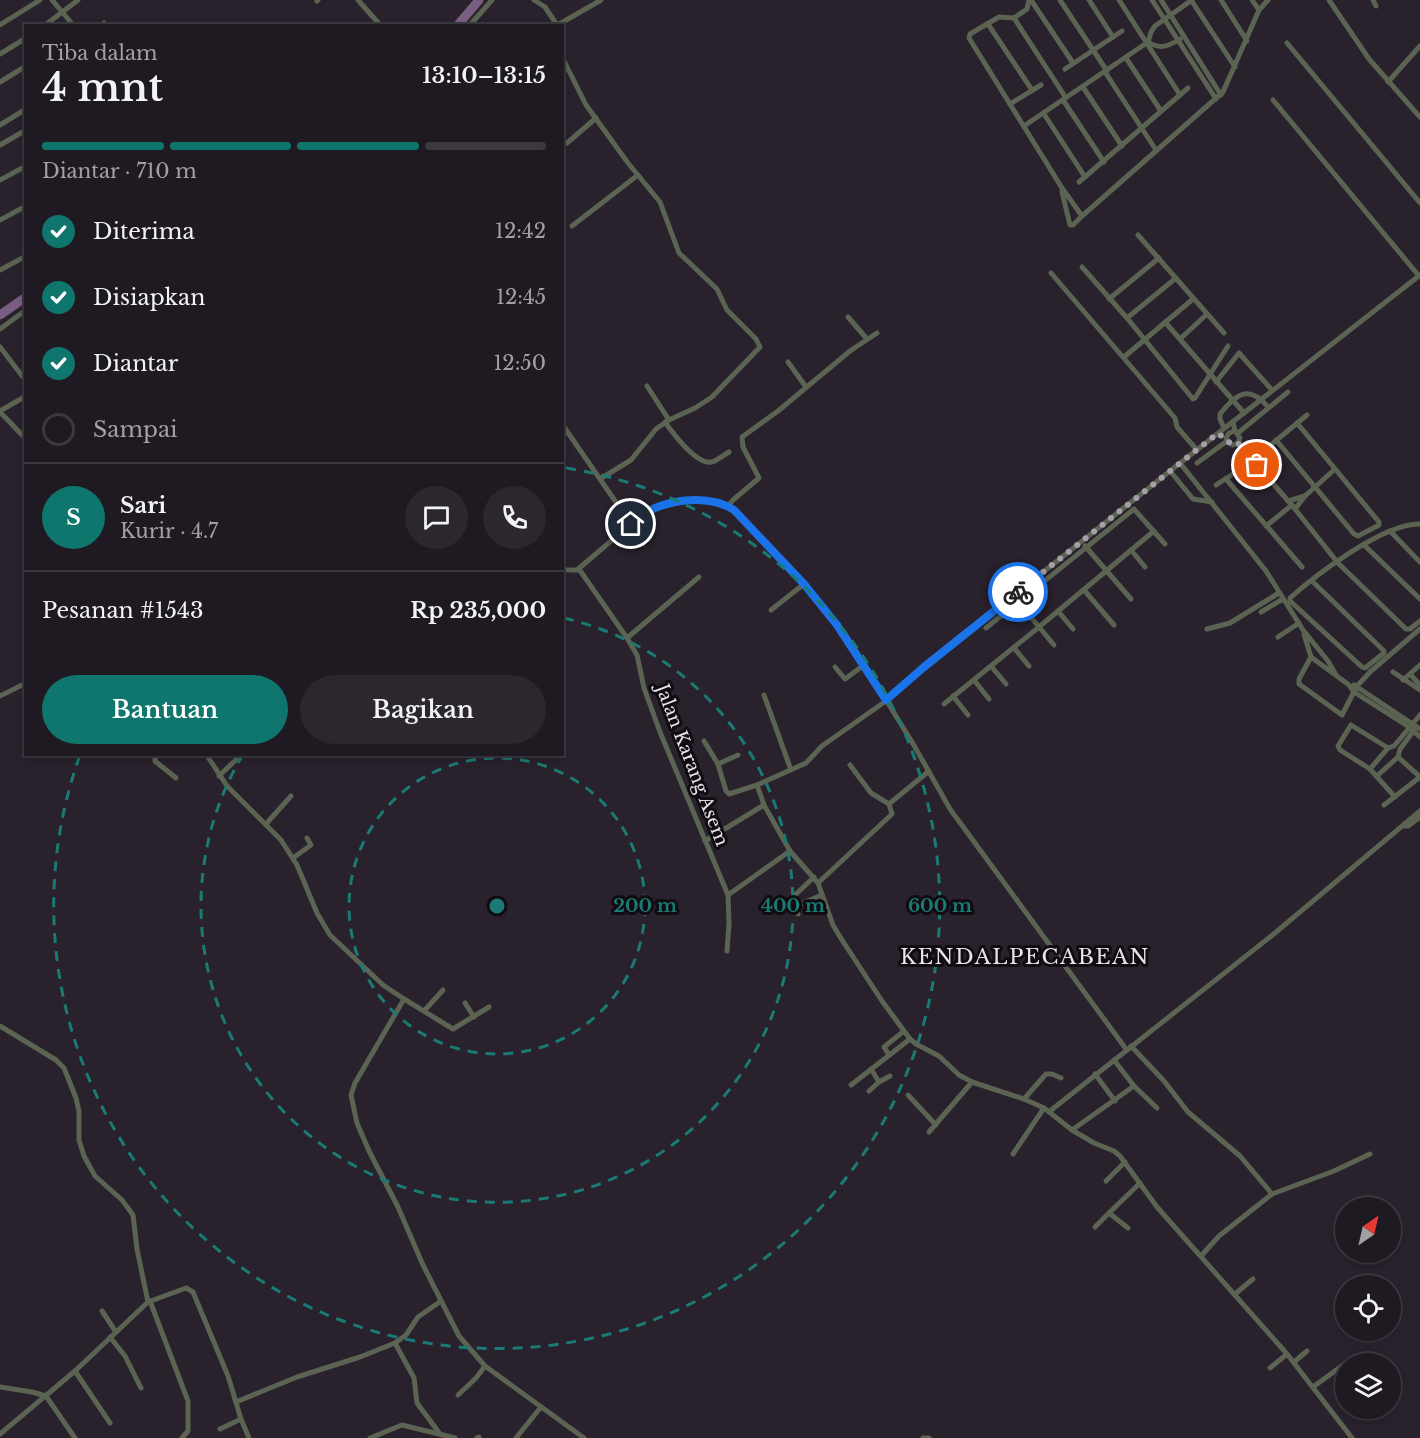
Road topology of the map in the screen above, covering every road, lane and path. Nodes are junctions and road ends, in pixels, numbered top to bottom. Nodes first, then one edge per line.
1 (40, 0) edge
2 (52, 0) edge
3 (78, 0) edge
4 (358, 0) edge
5 (492, 0) edge
6 (534, 0) edge
7 (601, 0) edge
8 (1030, 0) edge
9 (1060, 0) edge
10 (1089, 0) edge
11 (1119, 0) edge
12 (1152, 0) edge
13 (1161, 0) edge
14 (1191, 0) edge
15 (1221, 0) edge
16 (1252, 0) edge
17 (1268, 0) edge
18 (1329, 0) edge
19 (1259, 10) junction
20 (63, 12) junction
21 (1167, 17) junction
22 (1014, 18) junction
23 (47, 24) edge
24 (72, 24) edge
25 (379, 24) edge
26 (470, 24) edge
27 (556, 24) edge
28 (559, 24) edge
29 (988, 24) junction
30 (0, 25) edge
31 (1122, 31) dead end
32 (1113, 37) junction
33 (1182, 38) junction
34 (24, 39) edge
35 (1247, 41) junction
36 (1147, 43) junction
37 (1287, 43) dead end
38 (1420, 46) edge
39 (1094, 51) junction
40 (0, 54) edge
41 (1126, 58) junction
42 (564, 61) edge
43 (1073, 63) junction
44 (24, 67) edge
45 (1235, 67) junction
46 (1065, 69) dead end
47 (1106, 72) junction
48 (0, 82) edge
49 (1388, 82) junction
50 (1041, 85) dead end
51 (1083, 87) junction
52 (1188, 88) dead end
53 (1032, 90) junction
54 (1180, 95) junction
55 (1221, 95) junction
56 (1065, 99) junction
57 (1216, 99) junction
58 (1273, 100) dead end
59 (1010, 104) junction
60 (24, 110) edge
61 (1161, 111) junction
62 (1044, 114) junction
63 (1420, 115) edge
64 (596, 118) junction
65 (0, 124) edge
66 (1024, 126) junction
67 (1141, 129) junction
68 (24, 131) edge
69 (567, 142) dead end
70 (0, 145) edge
71 (1122, 146) junction
72 (1156, 150) junction
73 (1104, 162) junction
74 (24, 167) edge
75 (638, 176) junction
76 (1085, 177) junction
77 (0, 180) edge
78 (1079, 182) dead end
79 (1062, 188) junction
80 (1420, 203) edge
81 (24, 207) edge
82 (1082, 216) junction
83 (0, 219) edge
84 (572, 226) dead end
85 (1138, 235) dead end
86 (24, 257) edge
87 (1159, 258) junction
88 (1082, 267) dead end
89 (0, 270) edge
90 (1051, 273) dead end
91 (1418, 277) edge
92 (1176, 278) junction
93 (1420, 286) edge
94 (1193, 298) junction
95 (1109, 299) junction
96 (24, 311) edge
97 (1207, 314) junction
98 (848, 317) dead end
99 (1127, 318) junction
100 (1165, 322) junction
101 (0, 329) edge
102 (877, 333) dead end
103 (1224, 333) dead end
104 (867, 339) junction
105 (1144, 339) junction
106 (1180, 339) junction
107 (1228, 346) dead end
108 (0, 347) edge
109 (1124, 357) junction
110 (788, 362) dead end
111 (24, 378) edge
112 (1213, 378) junction
113 (647, 386) dead end
114 (806, 387) junction
115 (1272, 390) junction
116 (1288, 392) dead end
117 (24, 397) edge
118 (1261, 399) junction
119 (1233, 400) junction
120 (1268, 407) junction
121 (0, 412) edge
122 (1244, 413) junction
123 (1307, 415) dead end
124 (667, 421) junction
125 (1233, 422) junction
126 (1297, 423) junction
127 (564, 427) edge
128 (1224, 428) junction
129 (1236, 432) junction
130 (1218, 433) junction
131 (24, 437) edge
132 (1227, 440) junction
133 (1276, 440) junction
134 (1238, 443) junction
135 (1267, 448) dead end
136 (1197, 450) junction
137 (729, 452) dead end
138 (1180, 463) junction
139 (1197, 463) dead end
140 (1335, 469) junction
141 (1170, 471) junction
142 (1236, 472) dead end
143 (1226, 478) junction
144 (600, 479) junction
145 (1216, 485) dead end
146 (1315, 487) junction
147 (1305, 496) junction
148 (1212, 502) junction
149 (730, 503) junction
150 (1130, 503) junction
151 (1291, 505) junction
152 (1134, 508) junction
153 (629, 522) junction
154 (1420, 524) edge
155 (1266, 525) junction
156 (1154, 531) junction
157 (1390, 531) junction
158 (1084, 544) junction
159 (1165, 544) dead end
160 (1364, 545) junction
161 (1131, 550) junction
162 (1335, 559) junction
163 (1420, 562) edge
164 (1145, 567) dead end
165 (1302, 567) dead end
166 (579, 569) junction
167 (564, 570) edge
168 (1107, 571) junction
169 (699, 577) dead end
170 (1312, 581) junction
171 (804, 584) junction
172 (1084, 590) junction
173 (1279, 593) junction
174 (1131, 599) dead end
175 (1283, 599) junction
176 (1420, 599) edge
177 (1019, 603) junction
178 (771, 610) dead end
179 (1058, 611) junction
180 (1261, 612) dead end
181 (1420, 621) edge
182 (1299, 623) junction
183 (1114, 625) dead end
184 (1039, 627) junction
185 (986, 628) dead end
186 (1072, 629) dead end
187 (1208, 629) dead end
188 (1420, 629) edge
189 (1303, 630) junction
190 (1278, 637) dead end
191 (627, 638) junction
192 (1054, 645) dead end
193 (1014, 648) junction
194 (1311, 657) junction
195 (1420, 665) edge
196 (864, 666) junction
197 (992, 666) junction
198 (1029, 666) dead end
199 (835, 667) dead end
200 (1393, 672) dead end
201 (1410, 674) junction
202 (1336, 675) junction
203 (974, 680) junction
204 (1403, 680) junction
205 (24, 684) edge
206 (1006, 684) dead end
207 (1420, 684) edge
208 (1349, 685) junction
209 (1357, 686) junction
210 (1420, 690) edge
211 (1354, 692) junction
212 (764, 695) dead end
213 (0, 696) edge
214 (953, 696) junction
215 (989, 699) dead end
216 (886, 700) junction
217 (944, 704) dead end
218 (968, 715) dead end
219 (1420, 715) edge
220 (1416, 726) edge
221 (1420, 737) edge
222 (704, 741) dead end
223 (1394, 748) junction
224 (738, 755) dead end
225 (157, 756) edge
226 (207, 756) edge
227 (240, 756) edge
228 (1398, 757) junction
229 (718, 764) junction
230 (850, 765) dead end
231 (1370, 769) junction
232 (791, 770) junction
233 (929, 771) junction
234 (219, 776) junction
235 (1377, 776) junction
236 (1420, 777) edge
237 (176, 778) dead end
238 (757, 786) junction
239 (291, 796) dead end
240 (1395, 797) junction
241 (889, 804) junction
242 (764, 805) junction
243 (1384, 805) dead end
244 (1420, 811) edge
245 (1420, 817) edge
246 (266, 824) junction
247 (1404, 826) junction
248 (307, 838) dead end
249 (705, 841) junction
250 (790, 852) junction
251 (293, 858) junction
252 (816, 880) junction
253 (728, 895) junction
254 (822, 895) junction
255 (794, 896) dead end
256 (798, 914) dead end
257 (727, 951) dead end
258 (443, 990) dead end
259 (404, 999) junction
260 (465, 1003) dead end
261 (489, 1007) dead end
262 (424, 1011) junction
263 (474, 1017) junction
264 (0, 1026) edge
265 (904, 1031) junction
266 (910, 1039) junction
267 (1129, 1048) junction
268 (889, 1055) junction
269 (1114, 1060) junction
270 (871, 1069) junction
271 (1095, 1074) junction
272 (890, 1076) dead end
273 (1062, 1078) dead end
274 (879, 1082) junction
275 (972, 1082) junction
276 (851, 1085) dead end
277 (1134, 1086) junction
278 (870, 1090) dead end
279 (908, 1095) dead end
280 (1024, 1099) junction
281 (1115, 1101) junction
282 (1157, 1108) dead end
283 (1047, 1109) junction
284 (936, 1125) junction
285 (1072, 1130) junction
286 (929, 1132) dead end
287 (1013, 1154) dead end
288 (1370, 1154) dead end
289 (1125, 1162) junction
290 (1106, 1181) dead end
291 (1140, 1183) junction
292 (1272, 1194) junction
293 (1108, 1213) junction
294 (1095, 1227) dead end
295 (1128, 1228) dead end
296 (1193, 1247) junction
297 (1187, 1254) dead end
298 (1202, 1256) junction
299 (1252, 1279) dead end
300 (1234, 1294) junction
301 (441, 1301) junction
302 (149, 1302) junction
303 (102, 1311) dead end
304 (116, 1332) junction
305 (110, 1337) junction
306 (395, 1343) junction
307 (1307, 1351) dead end
308 (1287, 1354) junction
309 (1294, 1362) junction
310 (485, 1366) junction
311 (1270, 1368) dead end
312 (75, 1371) junction
313 (1335, 1371) edge
314 (0, 1387) edge
315 (1313, 1387) junction
316 (141, 1388) dead end
317 (458, 1395) dead end
318 (46, 1396) junction
319 (236, 1402) junction
320 (541, 1407) junction
321 (240, 1419) junction
322 (110, 1423) dead end
323 (220, 1429) dead end
324 (0, 1434) edge
325 (440, 1434) junction
326 (75, 1438) edge
327 (182, 1438) edge
328 (249, 1438) edge
329 (370, 1438) edge
330 (455, 1438) edge
331 (516, 1438) edge
332 (584, 1438) edge
333 (923, 1438) edge
334 (929, 1438) edge
335 (1352, 1438) edge

1 - 30 street
2 - 20 street
3 - 20 street
4 - 25 street
5 - 26 street
6 - 27 street
7 - 28 street
8 - 22 street
8 - 43 street
9 - 39 street
10 - 32 street
11 - 36 street
12 - 21 street
13 - 21 street
14 - 21 street
14 - 45 street
15 - 35 street
16 - 19 street
17 - 19 street
18 - 49 street
19 - 35 street
20 - 23 street
20 - 24 street
21 - 33 street
21 - 36 street
22 - 29 street
22 - 56 street
29 - 53 street
29 - 59 street
31 - 32 street
32 - 39 street
33 - 36 street
33 - 55 street
33 - 57 street
34 - 40 street
35 - 45 street
36 - 41 street
36 - 54 street
37 - 80 street
38 - 49 street
39 - 43 street
39 - 47 street
41 - 47 street
41 - 61 street
42 - 64 street
43 - 46 street
44 - 48 street
45 - 55 street
47 - 51 street
47 - 67 street
49 - 63 street
50 - 53 street
51 - 56 street
51 - 71 street
52 - 54 street
53 - 59 street
54 - 61 street
55 - 57 street
56 - 62 street
56 - 73 street
57 - 72 street
58 - 91 street
59 - 66 street
60 - 65 street
61 - 67 street
62 - 66 street
62 - 76 street
64 - 69 street
64 - 75 street
66 - 79 street
67 - 71 street
67 - 72 street
68 - 70 street
71 - 73 street
72 - 82 street
73 - 76 street
74 - 77 street
75 - 84 street
75 - 124 street
76 - 78 street
79 - 82 street
79 - 82 street
81 - 83 street
85 - 87 street
86 - 89 street
87 - 92 street
87 - 95 street
88 - 95 street
90 - 109 street
91 - 93 street
91 - 115 street
92 - 94 street
92 - 99 street
94 - 97 street
94 - 100 street
95 - 99 street
96 - 101 street
97 - 103 street
97 - 106 street
98 - 104 street
99 - 105 street
100 - 105 street
100 - 106 street
102 - 104 street
104 - 114 street
105 - 109 street
105 - 112 street
106 - 112 street
107 - 112 street
108 - 111 street
109 - 136 street
110 - 114 street
112 - 115 street
112 - 119 street
113 - 124 street
114 - 149 street
115 - 118 street
116 - 120 street
117 - 121 street
118 - 119 street
118 - 120 street
118 - 122 street
119 - 122 street
119 - 128 street
120 - 129 street
121 - 131 street
122 - 125 street
123 - 126 street
124 - 137 street
124 - 144 street
125 - 128 street
125 - 129 street
126 - 133 street
126 - 140 street
127 - 144 street
128 - 130 street
129 - 132 street
129 - 134 street
130 - 132 street
130 - 136 street
132 - 134 street
132 - 139 street
133 - 135 street
133 - 146 street
134 - 151 street
136 - 138 street
138 - 141 street
138 - 148 street
140 - 146 street
140 - 146 street
141 - 148 street
141 - 150 street
142 - 143 street
143 - 145 street
143 - 155 street
144 - 153 street
146 - 147 street
147 - 151 street
147 - 151 street
148 - 173 street
149 - 153 street
149 - 171 street
150 - 152 street
150 - 158 street
151 - 155 street
151 - 162 street
152 - 156 street
152 - 158 street
153 - 166 street
154 - 157 street
155 - 165 street
156 - 159 street
156 - 161 street
157 - 160 street
157 - 163 street
158 - 168 street
158 - 177 street
158 - 216 street
160 - 162 street
160 - 176 street
161 - 164 street
161 - 168 street
162 - 170 street
162 - 181 street
166 - 167 street
166 - 191 street, Jalan Karang Asem
168 - 172 street
168 - 174 street
169 - 191 street
170 - 170 street
171 - 178 street
171 - 196 street
172 - 179 street
172 - 183 street
173 - 175 street
173 - 187 street
175 - 180 street
175 - 182 street
177 - 184 street
177 - 185 street
179 - 184 street
179 - 186 street
182 - 189 street
182 - 190 street
184 - 192 street
184 - 193 street
188 - 209 street
189 - 194 street
189 - 202 street
191 - 249 street, Jalan Karang Asem
193 - 197 street
193 - 198 street
194 - 202 street
194 - 211 street
195 - 201 street
196 - 199 street
196 - 216 street
197 - 203 street
197 - 206 street
200 - 204 street
201 - 204 street
201 - 207 street
202 - 208 street
203 - 214 street
203 - 215 street
204 - 210 street
205 - 213 street
208 - 209 street
208 - 211 street
209 - 211 street
209 - 220 street
211 - 220 street
212 - 232 street
214 - 217 street
214 - 218 street
216 - 232 street
216 - 233 street
219 - 220 street
220 - 221 street
220 - 223 street
222 - 229 street
223 - 228 street
223 - 231 street
223 - 231 street
224 - 229 street
225 - 237 street
226 - 234 street
227 - 234 street
228 - 235 street
228 - 236 street
229 - 238 street
230 - 241 street
231 - 235 street
232 - 238 street
233 - 241 street
233 - 267 street
234 - 246 street
235 - 240 street
236 - 240 street
238 - 242 street
239 - 246 street
240 - 243 street
241 - 252 street
242 - 249 street
242 - 250 street
244 - 247 street
245 - 247 street
246 - 251 street
247 - 267 street
248 - 251 street
249 - 253 street, Jalan Karang Asem
250 - 252 street
250 - 253 street
251 - 259 street
252 - 254 street
252 - 255 street
253 - 257 street, Jalan Karang Asem
254 - 256 street
254 - 265 street
258 - 262 street
259 - 262 street
259 - 301 street
260 - 263 street
261 - 263 street
262 - 263 street
264 - 302 street
265 - 266 street
265 - 268 street
266 - 268 street
266 - 275 street
267 - 269 street
267 - 292 street
268 - 270 street
269 - 271 street
269 - 277 street
270 - 274 street
270 - 276 street
271 - 281 street
271 - 283 street
272 - 274 street
273 - 280 street
274 - 278 street
275 - 280 street
275 - 284 street
277 - 281 street
277 - 282 street
279 - 284 street
280 - 283 street
281 - 285 street
283 - 285 street
283 - 287 street
284 - 286 street
285 - 289 street
288 - 292 street
289 - 290 street
289 - 291 street
291 - 293 street
291 - 296 street
292 - 298 street
293 - 294 street
293 - 295 street
296 - 297 street
296 - 298 street
298 - 300 street
299 - 300 street
300 - 308 street
301 - 306 street
301 - 310 street
302 - 304 street
302 - 319 street
302 - 327 street
303 - 304 street
304 - 305 street
305 - 312 street
305 - 316 street
306 - 319 street
306 - 325 street
307 - 309 street
308 - 309 street
308 - 311 street
309 - 315 street
310 - 317 street
310 - 320 street
312 - 318 street
312 - 322 street
313 - 315 street
314 - 318 street
315 - 335 street
318 - 324 street
318 - 326 street
319 - 321 street
320 - 331 street
320 - 332 street
321 - 323 street
321 - 328 street
325 - 329 street
325 - 330 street
333 - 334 street

